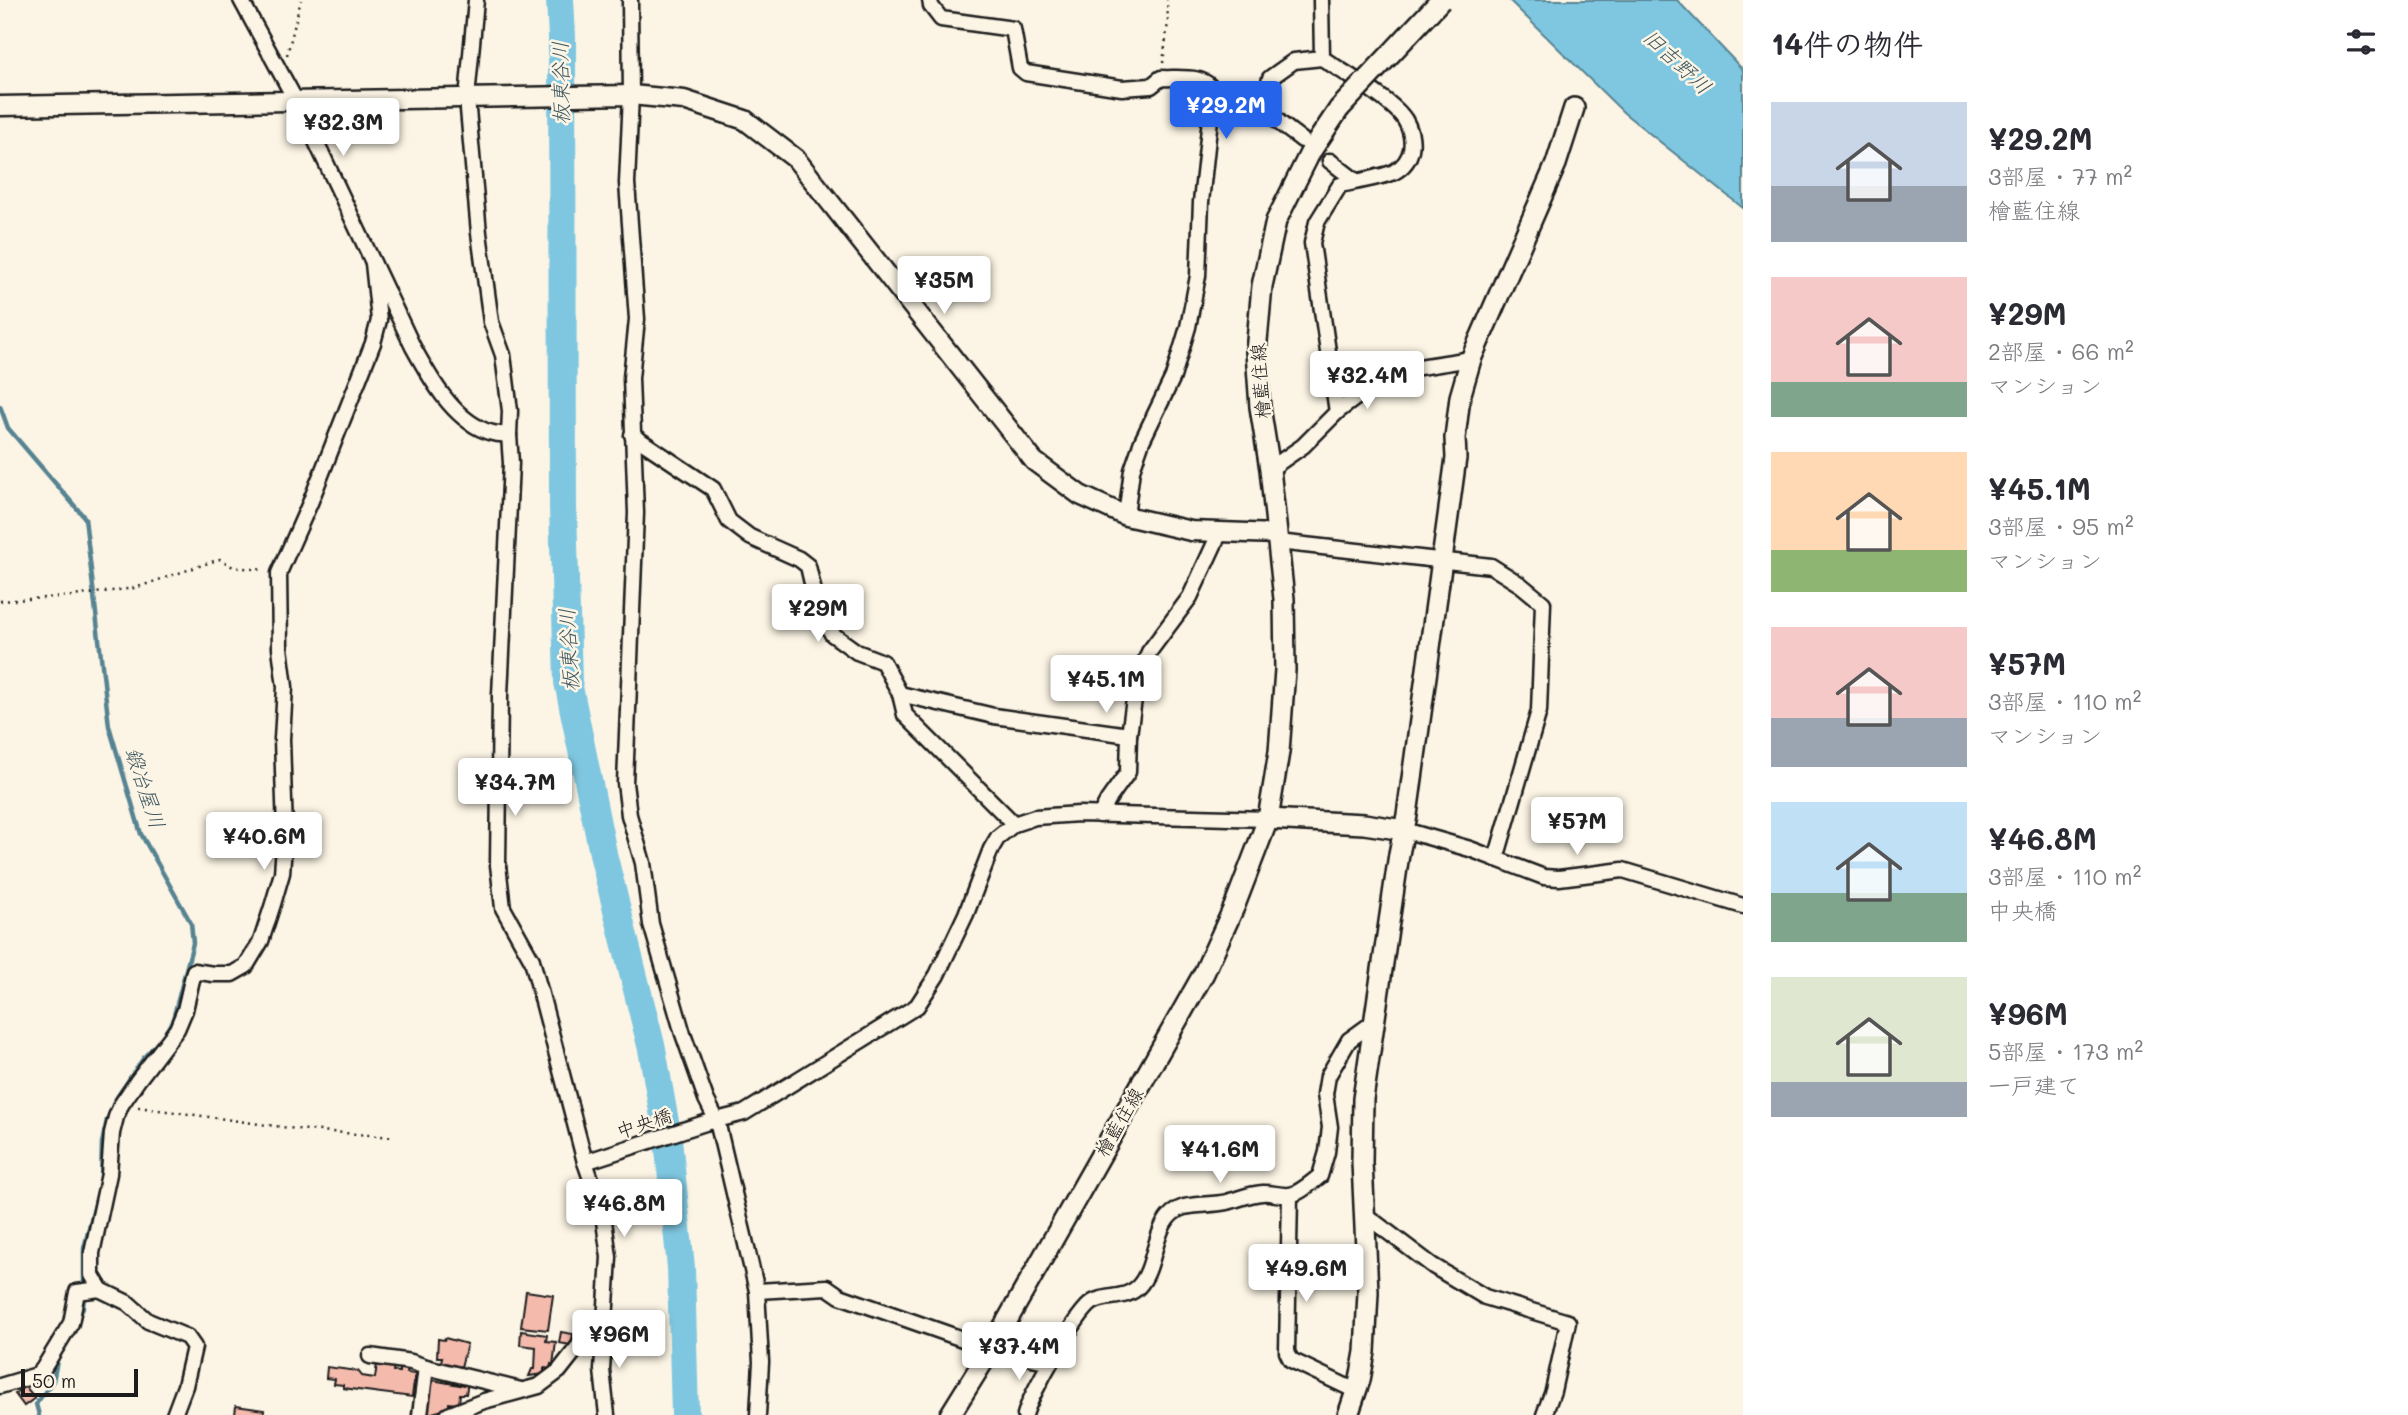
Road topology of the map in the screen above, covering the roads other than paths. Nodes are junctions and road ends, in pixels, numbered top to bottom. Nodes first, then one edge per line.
1 (241, 0) edge
2 (476, 0) edge
3 (631, 0) edge
4 (930, 0) edge
5 (1321, 0) edge
6 (1441, 0) edge
7 (1322, 58) junction
8 (631, 94) junction
9 (467, 98) junction
10 (296, 101) junction
11 (0, 106) edge
12 (1574, 108) dead end
13 (1302, 139) dead end
14 (1330, 161) dead end
15 (1356, 181) junction
16 (373, 263) junction
17 (1471, 359) junction
18 (1337, 412) junction
19 (509, 435) junction
20 (632, 435) junction
21 (1270, 469) junction
22 (1126, 516) junction
23 (1220, 532) junction
24 (1277, 538) junction
25 (1443, 559) junction
26 (900, 694) junction
27 (1129, 735) junction
28 (1100, 815) junction
29 (1268, 819) junction
30 (1014, 824) junction
31 (1404, 830) junction
32 (1496, 859) junction
33 (1743, 906) edge
34 (1374, 1023) junction
35 (711, 1122) junction
36 (590, 1161) junction
37 (1290, 1195) junction
38 (1364, 1214) junction
39 (100, 1289) junction
40 (757, 1291) junction
41 (605, 1324) junction
42 (991, 1349) junction
43 (370, 1356) dead end
44 (1050, 1362) junction
45 (426, 1367) junction
46 (0, 1386) edge
47 (524, 1391) junction
48 (1356, 1391) junction
49 (174, 1415) edge
50 (421, 1415) edge
51 (447, 1415) edge
52 (607, 1415) edge
53 (758, 1415) edge
54 (950, 1415) edge
55 (1025, 1415) edge
56 (1348, 1415) edge
57 (1544, 1415) edge

1 - 10 street
2 - 9 street
3 - 8 street
4 - 22 street
5 - 7 street
6 - 21 main road, 檜藍住線, bridge
7 - 13 street
7 - 15 street
8 - 9 street
8 - 20 street
8 - 22 street
9 - 10 street
9 - 19 street
10 - 11 street
10 - 16 street
12 - 17 main road
14 - 15 street
15 - 18 street
16 - 19 street
16 - 39 street
17 - 18 street
17 - 25 main road
18 - 21 street
19 - 36 street
20 - 26 street
20 - 35 street
21 - 24 main road, 檜藍住線
22 - 23 street
23 - 24 street
23 - 27 street
24 - 25 street
24 - 29 main road, 檜藍住線
25 - 31 main road
25 - 32 street
26 - 27 street
26 - 30 street
27 - 28 street
28 - 29 street
28 - 30 street
29 - 31 main road
29 - 42 main road, 檜藍住線
30 - 35 street, 中央橋
31 - 32 street
31 - 34 main road
32 - 33 street
34 - 37 street
34 - 38 main road
35 - 36 street, 中央橋
35 - 40 street
36 - 41 street
37 - 44 street
37 - 48 street
38 - 48 main road
38 - 57 street
39 - 46 street
39 - 49 street
40 - 42 street
40 - 53 street
41 - 47 street
41 - 52 street
42 - 44 street
42 - 54 main road, 檜藍住線
43 - 45 street
44 - 55 street
45 - 47 street
45 - 50 street
47 - 51 street
48 - 56 main road

